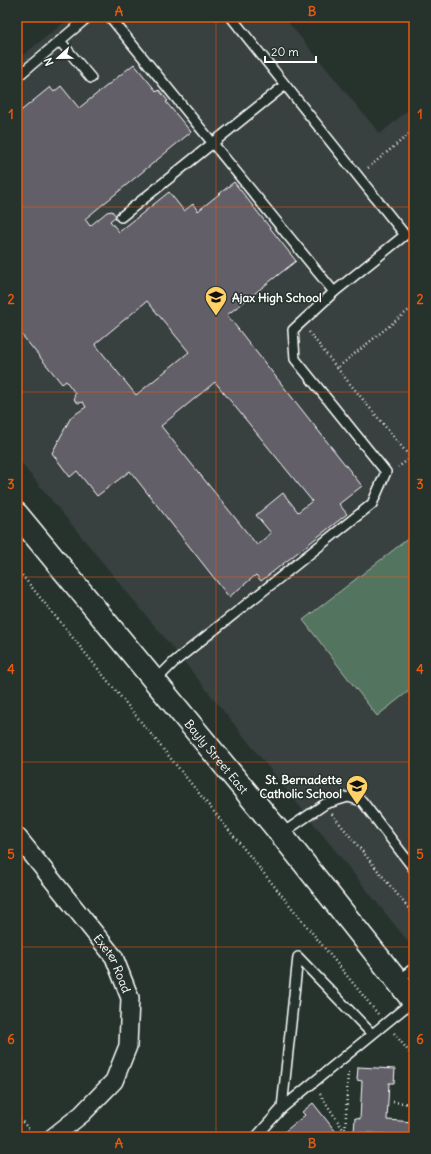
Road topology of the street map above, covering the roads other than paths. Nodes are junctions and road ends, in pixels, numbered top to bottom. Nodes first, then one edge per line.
1 (88, 17) edge
2 (110, 17) edge
3 (232, 17) edge
4 (60, 40) junction
5 (17, 77) edge
6 (91, 78) dead end
7 (285, 85) junction
8 (213, 144) junction
9 (121, 217) dead end
10 (334, 292) junction
11 (17, 514) edge
12 (155, 681) junction
13 (281, 834) junction
14 (17, 836) edge
15 (414, 869) edge
16 (406, 974) edge
17 (414, 1001) edge
18 (372, 1034) junction
19 (282, 1108) junction
20 (53, 1137) edge
21 (256, 1137) edge

1 - 4 lane
2 - 8 lane
3 - 7 lane
4 - 5 lane
4 - 6 lane
7 - 8 lane
7 - 10 lane
8 - 9 lane
8 - 10 lane
10 - 12 lane
11 - 12 main road, Bayly Street East
12 - 13 main road, Bayly Street East
13 - 15 lane
13 - 16 main road, Bayly Street East
14 - 20 street, Exeter Road
16 - 17 main road, Bayly Street East
17 - 18 lane
18 - 19 lane
18 - 19 lane
19 - 21 lane

